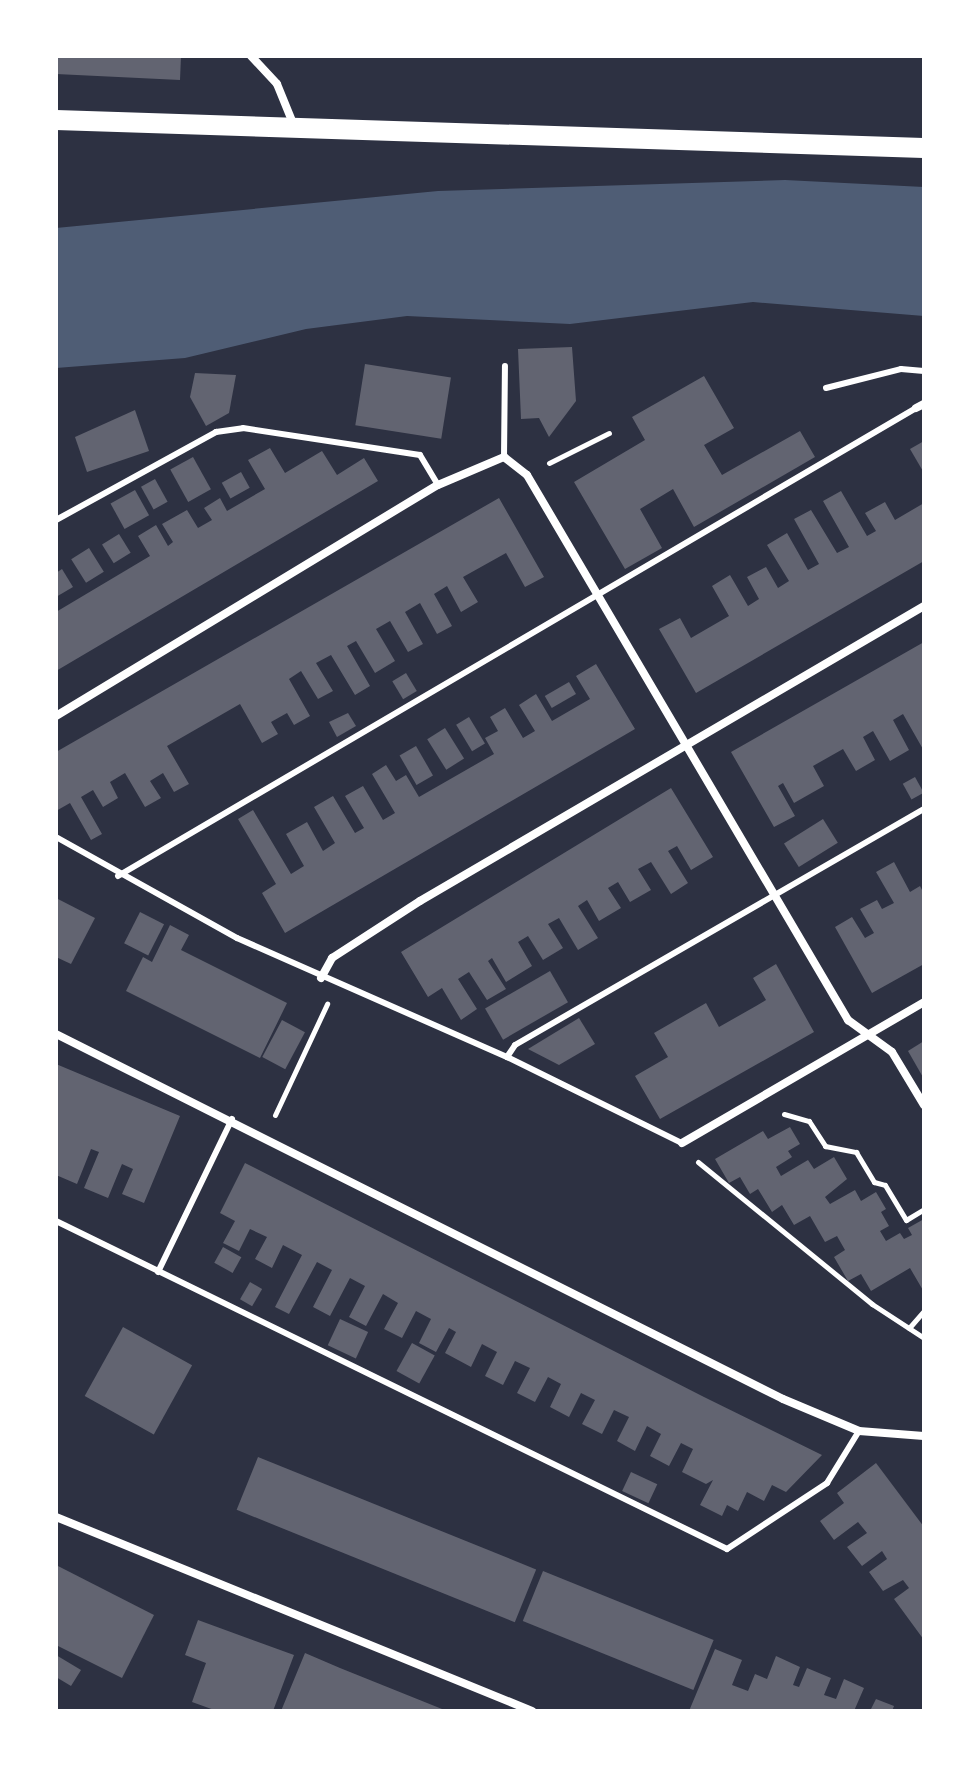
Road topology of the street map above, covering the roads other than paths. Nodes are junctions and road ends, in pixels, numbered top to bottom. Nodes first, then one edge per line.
1 (251, 56) edge
2 (56, 120) edge
3 (295, 128) junction
4 (924, 148) edge
5 (505, 366) dead end
6 (924, 371) edge
7 (826, 388) dead end
8 (920, 406) edge
9 (504, 457) junction
10 (438, 485) junction
11 (56, 520) edge
12 (596, 598) junction
13 (924, 606) edge
14 (56, 716) edge
15 (686, 743) junction
16 (924, 809) edge
17 (56, 837) edge
18 (118, 876) junction
19 (774, 895) junction
20 (321, 978) junction
21 (924, 1002) edge
22 (56, 1034) edge
23 (870, 1034) junction
24 (507, 1057) junction
25 (924, 1105) edge
26 (232, 1119) junction
27 (682, 1143) joint
28 (56, 1221) edge
29 (158, 1272) junction
30 (859, 1431) junction
31 (924, 1436) edge
32 (56, 1517) edge
33 (532, 1711) edge

1 - 3 street
2 - 3 main road
3 - 4 main road
5 - 9 lane
6 - 7 lane
8 - 12 lane
9 - 10 street
9 - 12 street
10 - 11 lane
10 - 14 street
12 - 15 street
12 - 18 lane
13 - 15 street
15 - 19 street
15 - 20 street
16 - 19 lane
17 - 18 lane
18 - 20 lane
19 - 23 street
19 - 24 lane
20 - 24 lane
21 - 23 street
22 - 26 street
23 - 25 street
23 - 27 street
24 - 27 lane
26 - 29 lane
26 - 30 street
28 - 29 lane
29 - 30 lane
30 - 31 street
32 - 33 street

